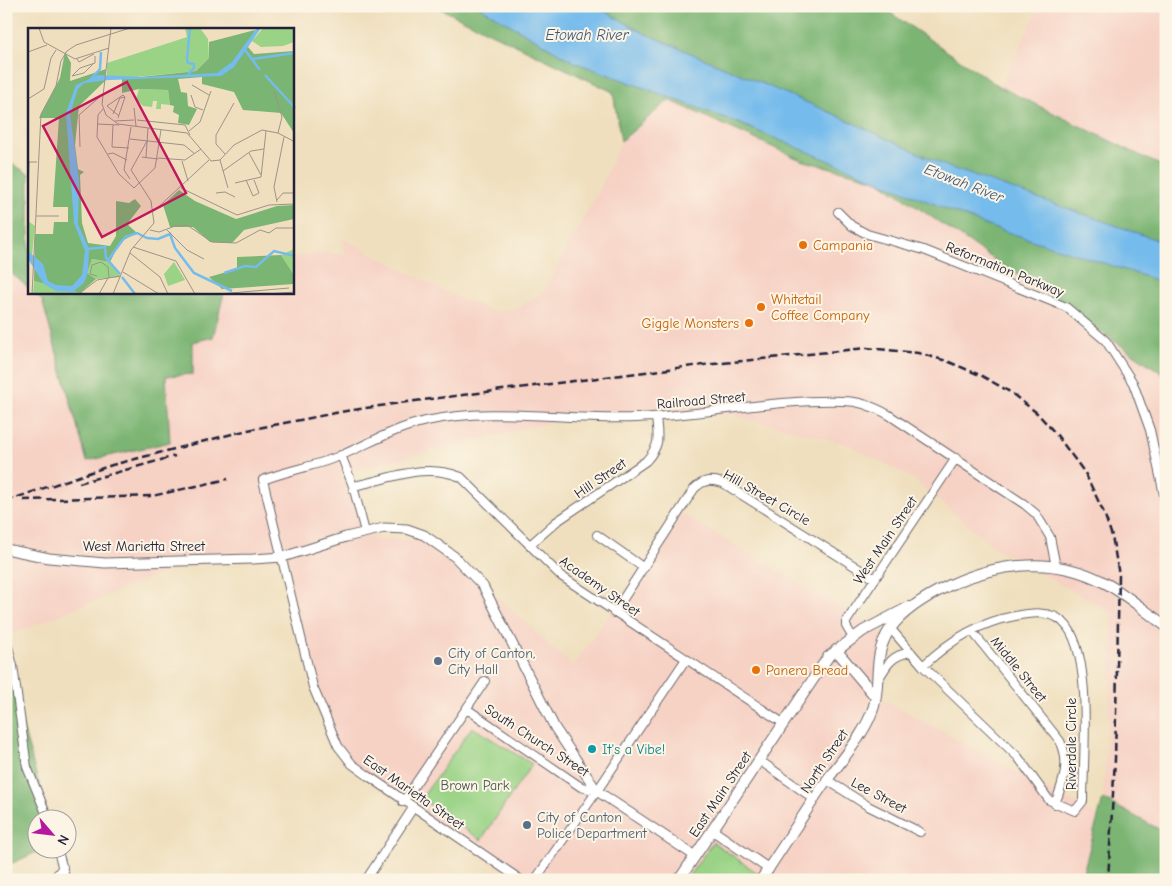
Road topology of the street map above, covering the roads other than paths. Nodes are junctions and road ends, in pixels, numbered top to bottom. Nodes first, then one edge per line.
1 (838, 212) dead end
2 (656, 417) junction
3 (341, 455) junction
4 (956, 458) junction
5 (353, 486) junction
6 (1166, 504) edge
7 (365, 532) junction
8 (597, 535) dead end
9 (530, 545) junction
10 (6, 549) edge
11 (283, 557) junction
12 (1056, 567) junction
13 (644, 568) junction
14 (875, 579) junction
15 (915, 605) junction
16 (614, 612) junction
17 (1166, 626) edge
18 (890, 628) junction
19 (972, 631) junction
20 (853, 638) junction
21 (6, 639) edge
22 (836, 650) junction
23 (911, 652) junction
24 (686, 659) junction
25 (923, 666) junction
26 (485, 681) dead end
27 (875, 691) junction
28 (467, 709) junction
29 (783, 723) junction
30 (759, 760) junction
31 (828, 780) junction
32 (597, 792) junction
33 (814, 799) junction
34 (403, 802) junction
35 (1055, 804) junction
36 (44, 808) edge
37 (414, 808) junction
38 (712, 830) junction
39 (920, 832) dead end
40 (695, 856) junction
41 (61, 858) edge
42 (63, 867) junction
43 (769, 869) junction
44 (53, 880) edge
45 (66, 880) edge
46 (366, 880) edge
47 (521, 880) edge
48 (535, 880) edge
49 (678, 880) edge
50 (761, 880) edge

1 - 6 street, Reformation Parkway
2 - 3 street, Railroad Street
2 - 4 street, Railroad Street
2 - 9 street, Hill Street
3 - 5 street
3 - 11 street, Railroad Street
4 - 12 street, Railroad Street
4 - 14 street, West Main Street
5 - 7 street
5 - 9 street, Academy Street
7 - 11 street, West Marietta Street
7 - 32 street, West Marietta Street
8 - 13 street
9 - 16 street, Academy Street
10 - 11 street, West Marietta Street
11 - 34 street, East Marietta Street
12 - 15 main road
12 - 17 main road
13 - 14 street, Hill Street Circle
13 - 16 street, Hill Street Circle
14 - 20 street, West Main Street
15 - 18 main road
15 - 20 main road
16 - 24 street, Academy Street
18 - 23 street
18 - 27 main road, North Street
19 - 25 street, Riverdale Circle
19 - 35 street, Middle Street
19 - 35 street, Riverdale Circle
20 - 22 main road
21 - 36 street
22 - 27 main road
22 - 29 main road
23 - 25 street
23 - 27 street
24 - 29 street, Academy Street
24 - 32 street
25 - 35 street, Riverdale Circle
26 - 28 street
27 - 31 main road, North Street
28 - 32 street, South Church Street
28 - 34 street
29 - 30 main road, East Main Street
30 - 33 street
30 - 38 main road, East Main Street
31 - 33 street, North Street
31 - 39 street, Lee Street
32 - 40 street, South Church Street
32 - 48 street
33 - 43 main road, North Street
34 - 37 street, East Marietta Street
37 - 46 street
37 - 47 street, East Marietta Street
38 - 40 main road, East Main Street
38 - 43 street
40 - 49 main road, East Main Street
41 - 42 street
42 - 44 street
42 - 45 street
43 - 50 main road, North Street

